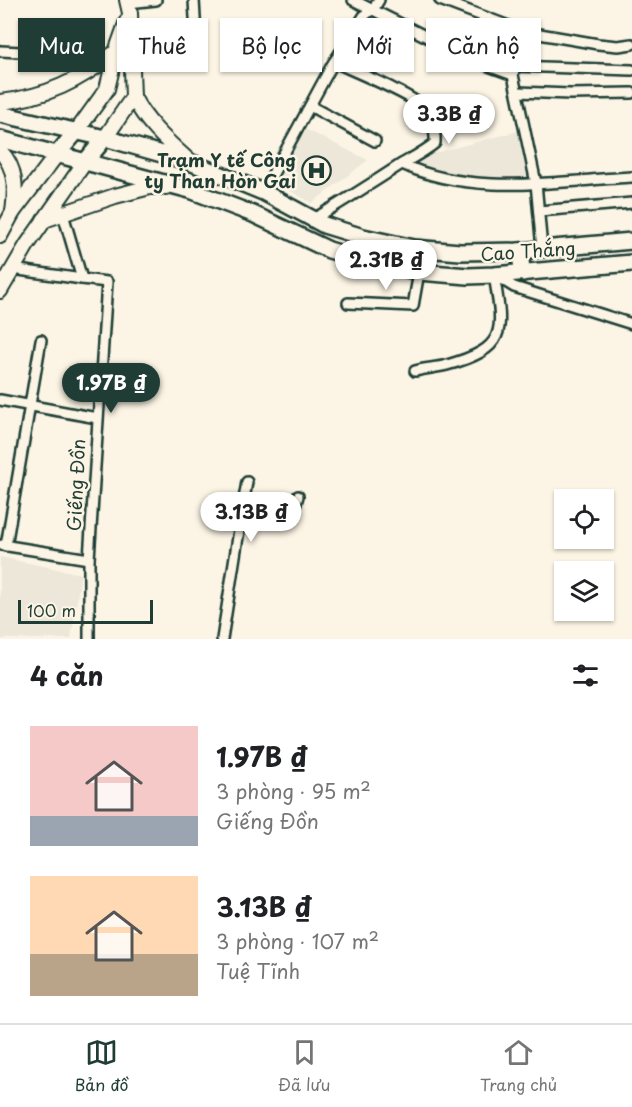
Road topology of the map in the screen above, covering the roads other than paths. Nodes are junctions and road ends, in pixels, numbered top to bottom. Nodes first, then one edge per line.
1 (156, 0) edge
2 (194, 0) edge
3 (353, 0) edge
4 (379, 0) edge
5 (440, 0) edge
6 (129, 5) edge
7 (372, 10) junction
8 (195, 18) edge
9 (363, 18) edge
10 (488, 18) edge
11 (541, 34) edge
12 (426, 37) edge
13 (632, 44) edge
14 (0, 51) edge
15 (18, 52) edge
16 (116, 52) junction
17 (105, 60) edge
18 (334, 62) edge
19 (541, 70) edge
20 (632, 70) edge
21 (87, 72) edge
22 (355, 72) edge
23 (514, 72) edge
24 (518, 92) junction
25 (632, 93) edge
26 (133, 97) junction
27 (0, 102) edge
28 (310, 106) junction
29 (0, 114) edge
30 (76, 132) junction
31 (105, 138) junction
32 (0, 139) edge
33 (375, 141) dead end
34 (0, 151) edge
35 (58, 153) junction
36 (85, 162) junction
37 (190, 162) junction
38 (402, 164) junction
39 (632, 177) edge
40 (536, 183) junction
41 (190, 190) junction
42 (263, 192) junction
43 (632, 203) edge
44 (539, 211) junction
45 (13, 212) junction
46 (63, 214) junction
47 (45, 220) junction
48 (312, 220) junction
49 (0, 236) edge
50 (632, 241) edge
51 (542, 249) junction
52 (519, 251) junction
53 (632, 263) edge
54 (12, 268) junction
55 (419, 272) junction
56 (523, 273) junction
57 (494, 275) junction
58 (82, 279) junction
59 (0, 291) edge
60 (348, 303) dead end
61 (632, 324) edge
62 (41, 340) dead end
63 (415, 371) dead end
64 (0, 400) edge
65 (30, 406) junction
66 (97, 418) junction
67 (247, 482) dead end
68 (298, 496) dead end
69 (243, 505) junction
70 (3, 545) edge
71 (89, 559) junction
72 (89, 639) edge
73 (222, 639) edge

1 - 6 street
2 - 8 street
3 - 7 street
4 - 7 street
5 - 10 street
6 - 16 main road
6 - 26 main road
7 - 9 street
7 - 12 street
11 - 13 street
14 - 15 street
16 - 17 main road
16 - 30 main road
18 - 28 street
19 - 20 street
21 - 27 main road
22 - 38 street
23 - 24 street
24 - 25 street
24 - 40 street
26 - 31 main road
26 - 37 main road
28 - 33 street
28 - 42 street
29 - 30 main road, Cao Thắng
30 - 31 main road, Cao Thắng
30 - 35 main road
31 - 36 main road
31 - 37 main road, Cao Thắng
32 - 35 main road, Cao Thắng
34 - 45 main road
35 - 36 main road, Cao Thắng
35 - 45 main road
36 - 41 main road, Cao Thắng
36 - 47 main road
37 - 42 main road, Cao Thắng
38 - 40 street
38 - 48 street
39 - 40 street
40 - 44 street
41 - 46 main road
41 - 55 main road, Cao Thắng
42 - 48 main road, Cao Thắng
43 - 44 street
44 - 51 street
45 - 49 main road
46 - 47 main road
46 - 58 street
47 - 54 main road
48 - 52 main road, Cao Thắng
50 - 51 main road, Cao Thắng
51 - 52 main road, Cao Thắng
52 - 56 main road
53 - 56 main road, Cao Thắng
54 - 58 street
54 - 59 main road
55 - 57 main road, Cao Thắng
55 - 60 street
56 - 57 main road, Cao Thắng
57 - 61 street
57 - 63 street
58 - 66 street, Giếng Đồn
62 - 65 street
64 - 65 street
65 - 66 street
65 - 70 street
66 - 71 street, Giếng Đồn
67 - 69 street
68 - 69 street
69 - 73 street
70 - 71 street
71 - 72 street, Giếng Đồn

